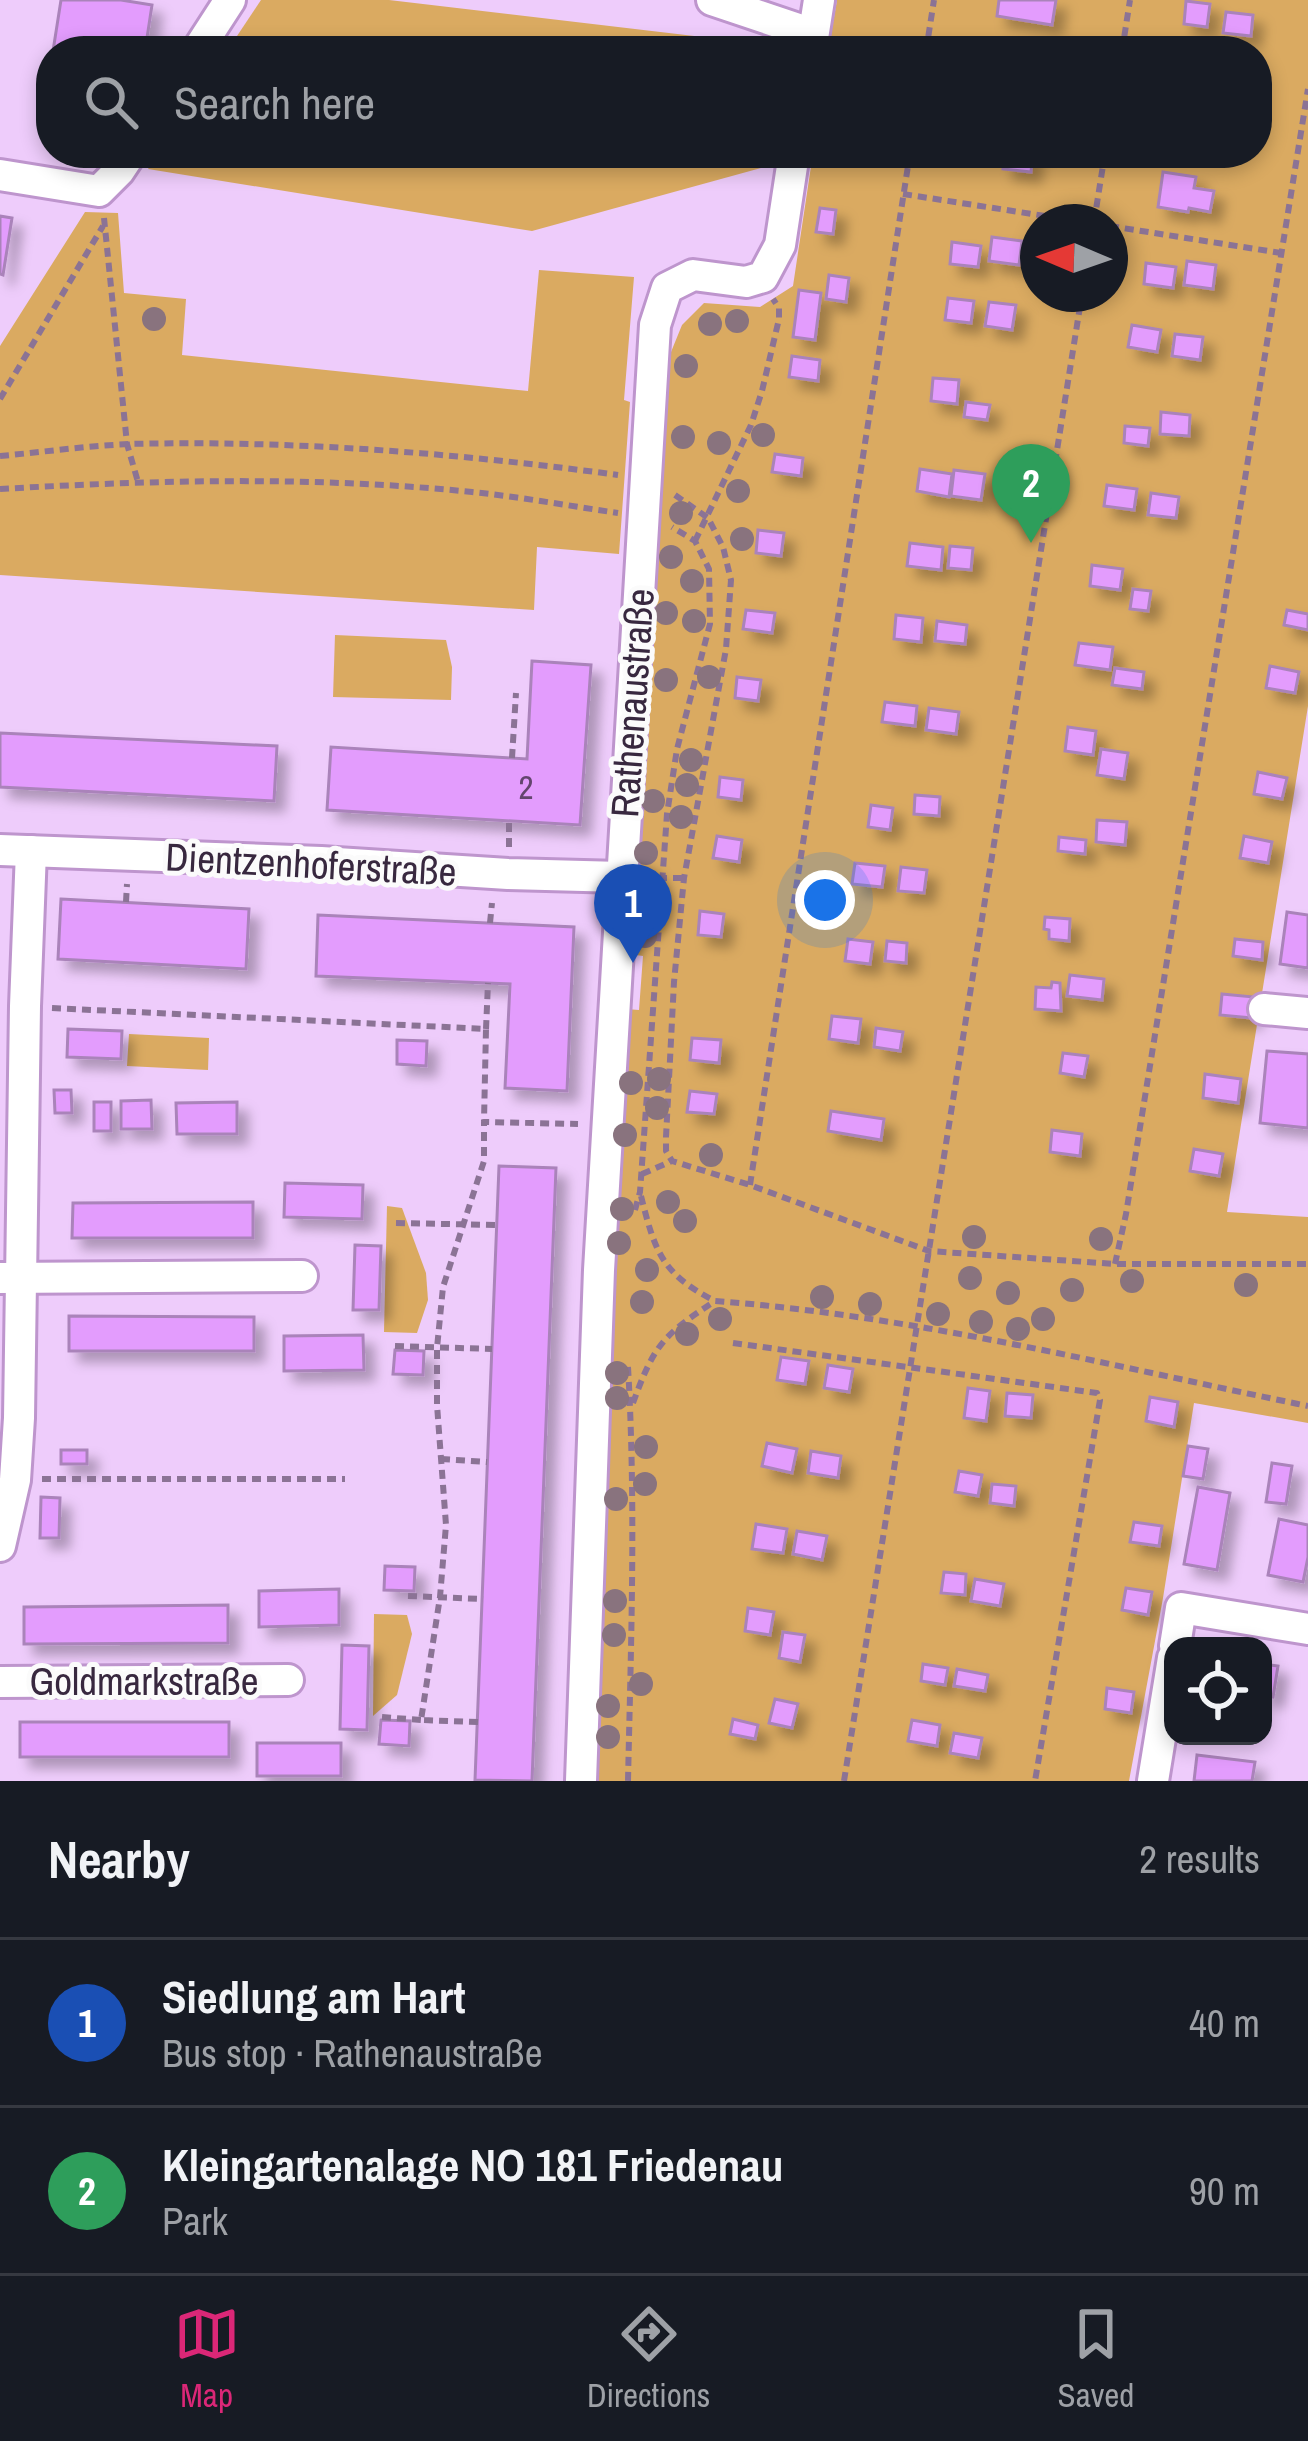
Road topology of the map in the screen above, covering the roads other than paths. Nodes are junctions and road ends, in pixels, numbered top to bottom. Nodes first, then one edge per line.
1 (230, 0) edge
2 (712, 0) edge
3 (819, 0) edge
4 (207, 36) edge
5 (796, 36) edge
6 (813, 36) edge
7 (121, 168) edge
8 (792, 168) edge
9 (0, 175) edge
10 (16, 850) edge
11 (621, 877) junction
12 (1264, 1009) dead end
13 (1308, 1013) edge
14 (302, 1276) dead end
15 (11, 1278) edge
16 (0, 1546) edge
17 (1308, 1629) edge
18 (1176, 1637) edge
19 (288, 1680) dead end
20 (0, 1682) edge
21 (1164, 1713) edge
22 (581, 1781) edge
23 (1153, 1781) edge

1 - 4 street
2 - 5 street
3 - 6 street
7 - 9 street
8 - 11 street, Rathenaustraße
10 - 11 street, Dientzenhoferstraße
10 - 15 street
11 - 22 street, Rathenaustraße
12 - 13 street
14 - 15 street
15 - 16 street
17 - 18 street
19 - 20 street, Goldmarkstraße
21 - 23 street

